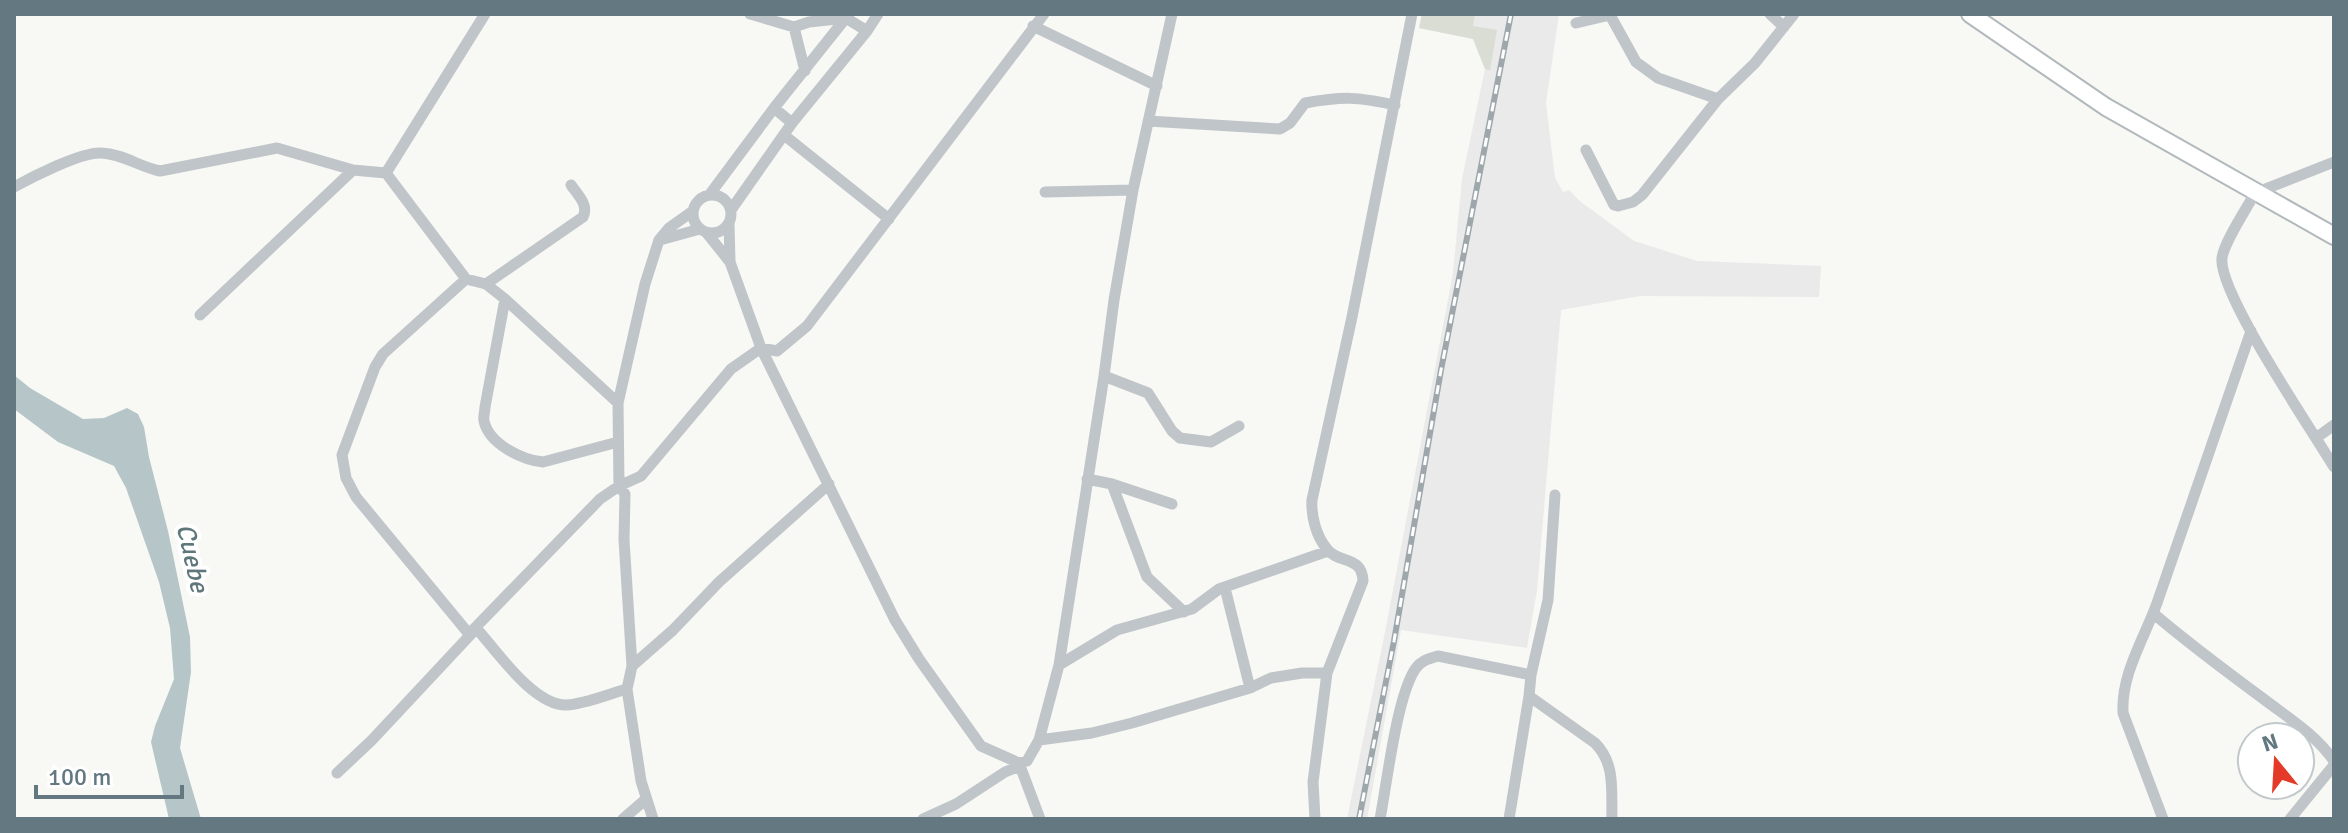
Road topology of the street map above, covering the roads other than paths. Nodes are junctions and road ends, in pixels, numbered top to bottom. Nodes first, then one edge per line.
1 (485, 14) edge
2 (750, 14) edge
3 (878, 14) edge
4 (1172, 14) edge
5 (1412, 14) edge
6 (1770, 14) edge
7 (1794, 14) edge
8 (1970, 14) edge
9 (1041, 15) edge
10 (848, 16) edge
11 (1576, 23) dead end
12 (1033, 26) junction
13 (794, 27) junction
14 (1784, 27) junction
15 (867, 31) junction
16 (805, 71) junction
17 (1157, 86) junction
18 (1718, 99) junction
19 (1395, 105) junction
20 (774, 108) junction
21 (1148, 121) junction
22 (792, 123) junction
23 (784, 135) junction
24 (1586, 150) dead end
25 (2334, 162) edge
26 (353, 170) junction
27 (386, 173) junction
28 (571, 185) dead end
29 (14, 187) edge
30 (1133, 190) junction
31 (1045, 192) dead end
32 (2255, 193) junction
33 (710, 194) junction
34 (731, 210) junction
35 (693, 211) junction
36 (889, 219) junction
37 (729, 223) junction
38 (703, 230) junction
39 (2334, 236) edge
40 (659, 240) junction
41 (730, 262) junction
42 (466, 279) junction
43 (486, 284) junction
44 (505, 299) junction
45 (200, 315) dead end
46 (2251, 331) junction
47 (761, 348) junction
48 (1104, 376) junction
49 (618, 403) junction
50 (2334, 425) edge
51 (1239, 426) dead end
52 (2316, 438) junction
53 (618, 442) junction
54 (2334, 467) edge
55 (1087, 479) junction
56 (829, 484) junction
57 (1112, 484) junction
58 (619, 486) junction
59 (1555, 495) dead end
60 (1172, 504) dead end
61 (1328, 551) junction
62 (1225, 588) junction
63 (1184, 612) junction
64 (2153, 613) junction
65 (473, 631) junction
66 (1059, 665) junction
67 (632, 666) junction
68 (1327, 673) junction
69 (1531, 675) junction
70 (1250, 688) junction
71 (627, 689) junction
72 (1529, 696) junction
73 (1039, 740) junction
74 (2332, 756) edge
75 (1019, 765) junction
76 (337, 773) dead end
77 (646, 799) junction
78 (623, 819) edge
79 (653, 819) edge
80 (923, 819) edge
81 (1040, 819) edge
82 (1315, 819) edge
83 (1380, 819) edge
84 (1509, 819) edge
85 (1612, 819) edge
86 (2163, 819) edge
87 (2290, 819) edge

1 - 27 street
2 - 13 street
3 - 15 street
4 - 17 street
5 - 19 street
6 - 14 street
7 - 14 street
8 - 32 street
9 - 12 street
10 - 13 street
10 - 15 street
10 - 16 street
11 - 18 street
12 - 17 street
12 - 36 street
13 - 16 street
14 - 18 street
15 - 22 street
16 - 20 street
17 - 21 street
18 - 24 street
19 - 21 street
19 - 61 street
20 - 22 street
20 - 33 street
21 - 30 street
22 - 23 street
23 - 34 street
23 - 36 street
25 - 32 street
26 - 27 street
26 - 29 street
26 - 45 street
27 - 42 street
28 - 43 street
30 - 31 street
30 - 48 street
32 - 39 street
32 - 46 street
33 - 34 street
33 - 35 street
34 - 37 street
35 - 38 street
35 - 40 street
36 - 47 street
37 - 38 street
37 - 41 street
38 - 40 street
38 - 41 street
40 - 49 street
41 - 47 street
42 - 43 street
42 - 65 street
43 - 44 street
44 - 49 street
44 - 53 street
46 - 52 street
46 - 64 street
47 - 56 street
47 - 58 street
48 - 51 street
48 - 55 street
49 - 53 street
50 - 52 street
52 - 54 street
53 - 58 street
55 - 57 street
55 - 66 street
56 - 67 street
56 - 75 street
57 - 60 street
57 - 63 street
58 - 65 street
58 - 67 street
59 - 69 street
61 - 62 street
61 - 68 street
62 - 63 street
62 - 70 street
63 - 66 street
64 - 74 street
64 - 86 street
65 - 71 street
65 - 76 street
66 - 73 street
67 - 71 street
68 - 70 street
68 - 82 street
69 - 72 street
69 - 83 street
70 - 73 street
71 - 77 street
72 - 84 street
72 - 85 street
73 - 75 street
74 - 87 street
75 - 80 street
75 - 81 street
77 - 78 street
77 - 79 street

